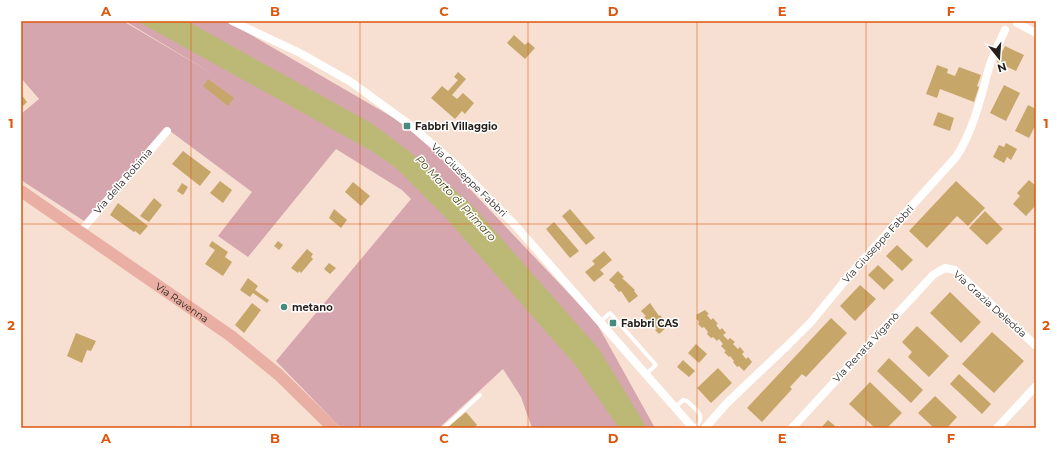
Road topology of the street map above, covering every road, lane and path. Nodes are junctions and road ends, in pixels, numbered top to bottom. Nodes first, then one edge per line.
1 (232, 21) edge
2 (1017, 23) dead end
3 (1006, 30) dead end
4 (1036, 33) edge
5 (167, 131) dead end
6 (22, 195) edge
7 (80, 232) junction
8 (942, 269) joint
9 (600, 322) junction
10 (1036, 346) edge
11 (646, 374) junction
12 (1036, 386) edge
13 (480, 395) dead end
14 (675, 408) junction
15 (333, 428) edge
16 (444, 428) edge
17 (694, 428) edge
18 (706, 428) edge
19 (792, 428) edge
20 (997, 428) edge

1 - 9 street, Via Giuseppe Fabbri
2 - 4 street
3 - 18 street, Via Giuseppe Fabbri
5 - 7 street, Via della Robinia
6 - 7 main road, Via Ravenna
7 - 15 main road, Via Ravenna
8 - 10 street, Via Grazia Deledda
8 - 19 street, Via Renata Viganò
9 - 11 street, Via Giuseppe Fabbri
9 - 11 lane
11 - 14 street, Via Giuseppe Fabbri
12 - 20 street
13 - 16 lane
14 - 17 street, Via Giuseppe Fabbri
14 - 17 lane

